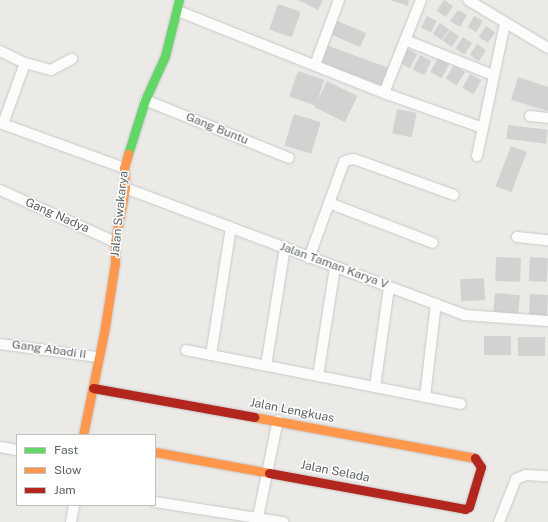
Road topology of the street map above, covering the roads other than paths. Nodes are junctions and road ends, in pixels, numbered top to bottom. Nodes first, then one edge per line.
1 (179, 0) edge
2 (339, 0) edge
3 (421, 0) edge
4 (468, 0) edge
5 (178, 11) junction
6 (505, 24) junction
7 (405, 40) junction
8 (548, 48) edge
9 (0, 52) edge
10 (72, 59) dead end
11 (25, 63) junction
12 (315, 65) junction
13 (493, 75) junction
14 (384, 93) junction
15 (145, 100) junction
16 (530, 116) dead end
17 (548, 118) edge
18 (2, 124) edge
19 (483, 128) junction
20 (477, 156) dead end
21 (289, 158) dead end
22 (124, 168) junction
23 (125, 188) junction
24 (0, 190) edge
25 (454, 195) dead end
26 (329, 203) junction
27 (231, 228) junction
28 (517, 237) dead end
29 (548, 240) edge
30 (115, 242) junction
31 (433, 243) dead end
32 (285, 248) junction
33 (309, 258) junction
34 (335, 267) junction
35 (389, 287) junction
36 (436, 304) junction
37 (548, 321) edge
38 (0, 344) edge
39 (186, 350) dead end
40 (211, 355) junction
41 (98, 357) junction
42 (266, 366) junction
43 (318, 376) junction
44 (375, 387) junction
45 (93, 388) junction
46 (425, 397) junction
47 (461, 404) dead end
48 (278, 420) junction
49 (83, 434) edge
50 (0, 447) edge
51 (16, 450) edge
52 (156, 452) edge
53 (481, 467) joint
54 (267, 471) junction
55 (548, 476) edge
56 (156, 502) edge
57 (74, 506) edge
58 (257, 519) edge
59 (72, 522) edge
60 (283, 522) edge
61 (499, 522) edge

1 - 5 street, Jalan Swakarya
2 - 12 street
3 - 7 street
4 - 6 street
5 - 12 street
5 - 15 street, Jalan Swakarya
6 - 8 street
6 - 13 street
7 - 13 street
7 - 14 street
9 - 11 street
10 - 11 street
11 - 18 street
12 - 14 street
13 - 19 street
14 - 19 street
15 - 21 street, Gang Buntu
15 - 22 street, Jalan Swakarya
16 - 17 street
18 - 22 street
19 - 20 street
22 - 23 street, Jalan Swakarya
23 - 27 street, Jalan Taman Karya V
23 - 30 street, Jalan Swakarya
24 - 30 street, Gang Nadya
25 - 26 street
26 - 31 street
26 - 33 street
27 - 32 street, Jalan Taman Karya V
27 - 40 street
28 - 29 street
30 - 41 street, Jalan Swakarya
32 - 33 street, Jalan Taman Karya V
32 - 42 street
33 - 34 street, Jalan Taman Karya V
34 - 35 street, Jalan Taman Karya V
34 - 43 street
35 - 36 street, Jalan Taman Karya V
35 - 44 street
36 - 37 street, Jalan Taman Karya V
36 - 46 street
38 - 41 street, Gang Abadi II
39 - 40 street
40 - 42 street
41 - 45 street, Jalan Swakarya
42 - 43 street
43 - 44 street
44 - 46 street
45 - 48 street, Jalan Lengkuas
45 - 49 street, Jalan Swakarya
46 - 47 street
48 - 53 street, Jalan Lengkuas
48 - 54 street
50 - 51 street
52 - 54 street, Jalan Selada
53 - 54 street, Jalan Selada
54 - 58 street
55 - 61 street
56 - 58 street
57 - 59 street
58 - 60 street

